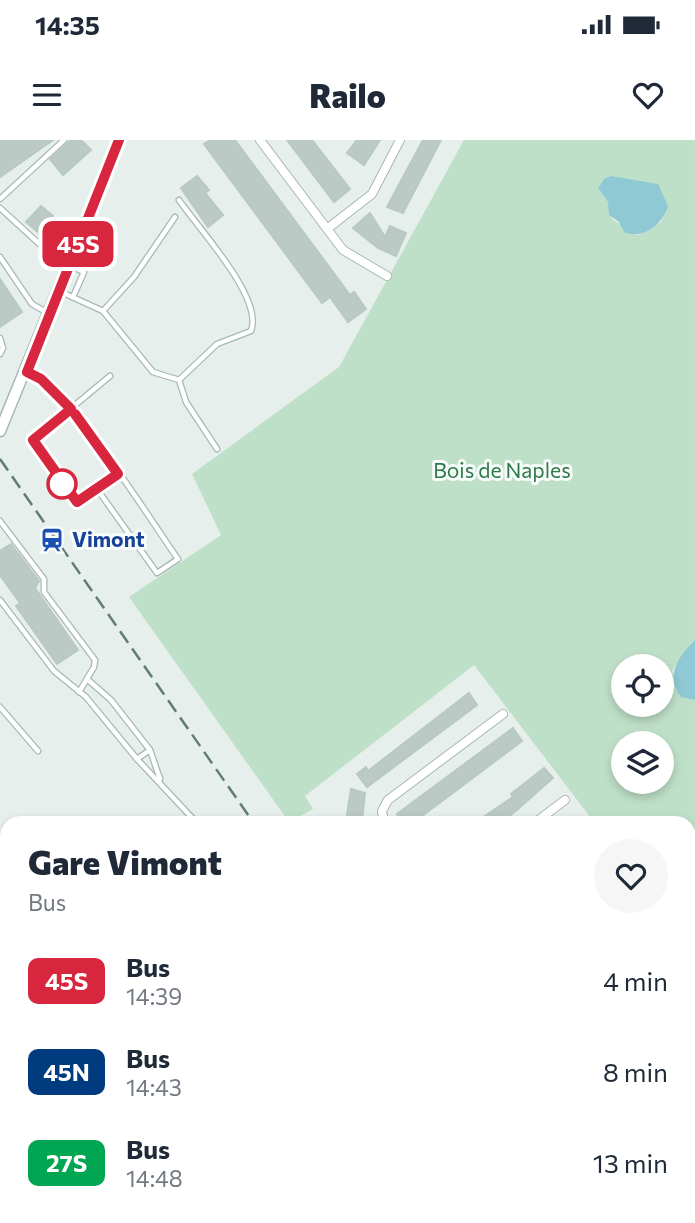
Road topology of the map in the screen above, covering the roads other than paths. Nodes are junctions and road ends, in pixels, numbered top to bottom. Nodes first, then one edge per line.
1 (64, 140) edge
2 (119, 140) edge
3 (260, 140) edge
4 (400, 140) edge
5 (0, 199) edge
6 (179, 200) dead end
7 (0, 208) edge
8 (175, 217) dead end
9 (327, 229) junction
10 (0, 257) edge
11 (69, 266) junction
12 (387, 276) dead end
13 (59, 291) junction
14 (74, 297) junction
15 (103, 311) junction
16 (50, 314) junction
17 (0, 338) edge
18 (0, 354) edge
19 (27, 372) junction
20 (110, 376) dead end
21 (180, 380) junction
22 (71, 409) junction
23 (0, 432) edge
24 (217, 449) dead end
25 (118, 474) junction
26 (97, 489) junction
27 (0, 521) edge
28 (0, 600) edge
29 (87, 679) junction
30 (79, 692) junction
31 (0, 707) edge
32 (503, 714) dead end
33 (150, 750) junction
34 (38, 751) dead end
35 (137, 759) junction
36 (161, 781) junction
37 (565, 800) dead end
38 (192, 816) edge
39 (383, 816) edge
40 (544, 816) edge

1 - 5 lane
2 - 11 street
3 - 9 street
4 - 9 street
6 - 21 lane
7 - 11 lane
8 - 15 lane
9 - 12 street
10 - 16 lane
11 - 13 street
11 - 14 lane
13 - 14 lane
13 - 16 street
14 - 15 lane
15 - 21 lane
16 - 19 street
17 - 18 lane
19 - 22 lane
19 - 23 street
20 - 22 lane
21 - 24 lane
22 - 25 lane
22 - 26 lane
25 - 26 lane
25 - 26 lane
27 - 29 lane
28 - 30 lane
29 - 30 lane
29 - 33 lane
30 - 35 lane
31 - 34 lane
32 - 39 street
33 - 35 lane
33 - 36 lane
35 - 36 lane
36 - 38 lane
37 - 40 street

